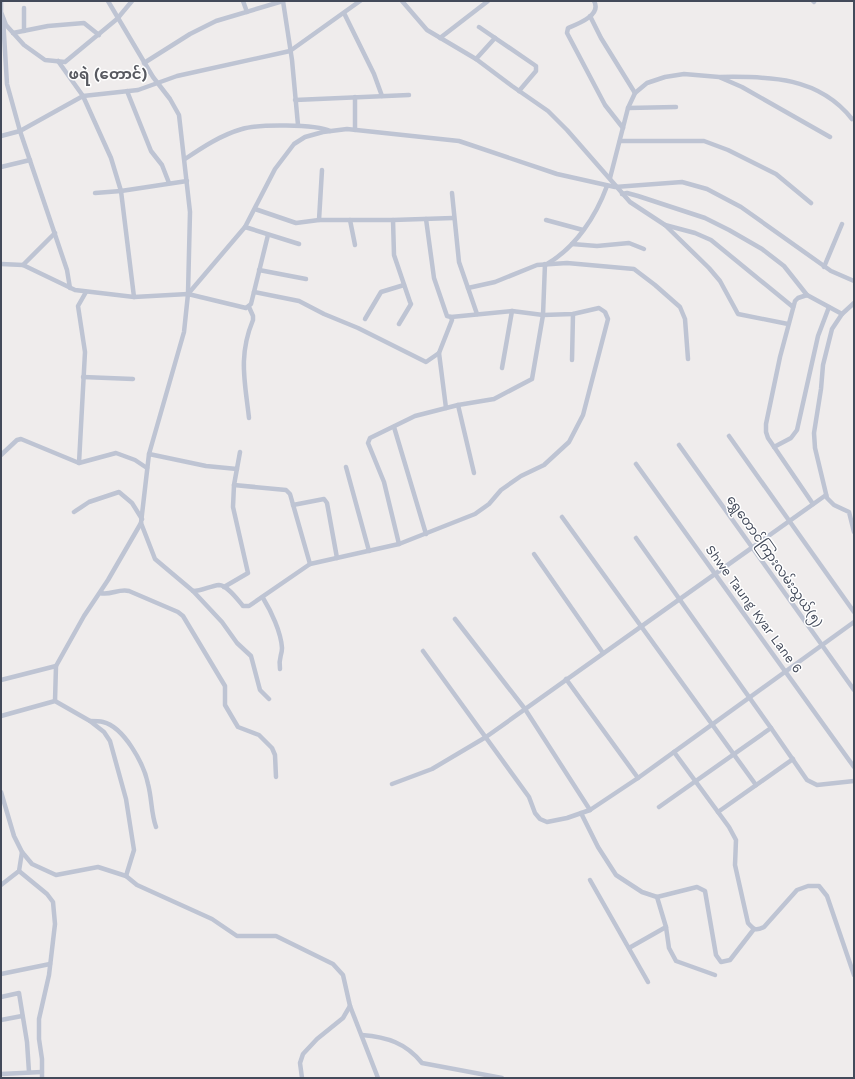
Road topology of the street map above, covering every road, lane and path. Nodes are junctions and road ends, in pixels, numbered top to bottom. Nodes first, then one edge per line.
1 (1, 1) edge
2 (108, 1) edge
3 (132, 1) edge
4 (243, 1) edge
5 (283, 1) edge
6 (360, 1) edge
7 (402, 1) edge
8 (488, 1) edge
9 (594, 1) edge
10 (24, 8) dead end
11 (1, 12) edge
12 (247, 12) junction
13 (344, 13) junction
14 (590, 16) junction
15 (3, 18) junction
16 (117, 19) junction
17 (479, 27) dead end
18 (24, 31) junction
19 (13, 33) junction
20 (99, 35) junction
21 (440, 38) junction
22 (495, 38) junction
23 (290, 51) junction
24 (476, 59) junction
25 (58, 61) junction
26 (144, 62) junction
27 (718, 77) junction
28 (157, 82) junction
29 (127, 91) junction
30 (519, 91) junction
31 (635, 92) junction
32 (409, 95) dead end
33 (83, 96) junction
34 (382, 96) junction
35 (355, 97) junction
36 (296, 100) junction
37 (676, 107) dead end
38 (628, 108) junction
39 (852, 119) dead end
40 (298, 125) junction
41 (623, 128) junction
42 (355, 130) junction
43 (20, 131) junction
44 (331, 131) junction
45 (1, 136) edge
46 (830, 137) dead end
47 (620, 141) junction
48 (185, 159) junction
49 (30, 160) junction
50 (1, 167) edge
51 (322, 170) dead end
52 (610, 178) junction
53 (187, 181) junction
54 (169, 183) junction
55 (607, 186) junction
56 (616, 187) junction
57 (121, 191) junction
58 (95, 193) dead end
59 (452, 194) dead end
60 (622, 194) junction
61 (811, 203) dead end
62 (254, 209) junction
63 (453, 218) junction
64 (426, 219) junction
65 (319, 220) junction
66 (350, 220) junction
67 (393, 220) junction
68 (546, 220) dead end
69 (842, 224) dead end
70 (665, 225) junction
71 (245, 227) junction
72 (583, 230) junction
73 (55, 233) junction
74 (268, 235) junction
75 (299, 244) dead end
76 (572, 244) junction
77 (355, 245) dead end
78 (644, 250) dead end
79 (1, 264) edge
80 (545, 264) junction
81 (22, 265) junction
82 (824, 267) junction
83 (259, 270) junction
84 (306, 279) dead end
85 (854, 281) edge
86 (404, 285) junction
87 (70, 288) junction
88 (468, 288) junction
89 (86, 292) junction
90 (254, 292) junction
91 (188, 294) junction
92 (807, 295) junction
93 (134, 298) junction
94 (854, 303) edge
95 (793, 306) junction
96 (249, 307) junction
97 (829, 307) junction
98 (512, 311) junction
99 (477, 314) junction
100 (573, 314) junction
101 (842, 314) junction
102 (544, 315) junction
103 (451, 317) junction
104 (364, 319) dead end
105 (399, 324) dead end
106 (788, 324) junction
107 (439, 354) junction
108 (688, 359) dead end
109 (572, 360) dead end
110 (502, 368) dead end
111 (83, 377) junction
112 (133, 379) dead end
113 (458, 405) junction
114 (446, 408) junction
115 (249, 418) dead end
116 (394, 427) junction
117 (729, 436) dead end
118 (679, 445) dead end
119 (774, 447) junction
120 (240, 452) dead end
121 (149, 454) junction
122 (1, 455) edge
123 (79, 463) junction
124 (636, 464) dead end
125 (346, 467) dead end
126 (147, 468) junction
127 (237, 469) junction
128 (474, 473) dead end
129 (234, 485) junction
130 (826, 495) junction
131 (813, 504) junction
132 (293, 505) junction
133 (74, 512) dead end
134 (562, 517) dead end
135 (790, 520) junction
136 (141, 521) junction
137 (854, 532) edge
138 (426, 534) junction
139 (636, 538) dead end
140 (399, 544) junction
141 (752, 547) junction
142 (369, 552) junction
143 (534, 554) dead end
144 (337, 558) junction
145 (310, 564) junction
146 (715, 573) junction
147 (224, 587) junction
148 (193, 591) junction
149 (100, 592) junction
150 (263, 598) junction
151 (678, 599) junction
152 (854, 612) edge
153 (455, 619) dead end
154 (854, 622) edge
155 (640, 626) junction
156 (822, 645) junction
157 (423, 651) dead end
158 (603, 653) junction
159 (56, 666) junction
160 (280, 669) dead end
161 (786, 671) junction
162 (1, 680) edge
163 (566, 680) junction
164 (854, 690) edge
165 (749, 698) junction
166 (269, 699) dead end
167 (55, 701) junction
168 (525, 709) junction
169 (1, 716) edge
170 (90, 721) junction
171 (712, 725) junction
172 (771, 728) junction
173 (486, 736) junction
174 (674, 752) junction
175 (733, 755) junction
176 (793, 759) junction
177 (854, 767) edge
178 (276, 777) dead end
179 (638, 778) junction
180 (854, 781) edge
181 (696, 782) junction
182 (392, 784) dead end
183 (756, 785) junction
184 (1, 792) edge
185 (659, 807) dead end
186 (590, 810) junction
187 (718, 812) junction
188 (581, 813) junction
189 (156, 827) dead end
190 (22, 852) junction
191 (18, 871) junction
192 (126, 876) junction
193 (590, 880) dead end
194 (1, 885) edge
195 (657, 897) junction
196 (666, 927) junction
197 (754, 929) junction
198 (629, 948) junction
199 (50, 964) junction
200 (1, 974) edge
201 (715, 975) dead end
202 (854, 975) edge
203 (648, 982) dead end
204 (1, 996) edge
205 (350, 1006) junction
206 (22, 1016) junction
207 (1, 1020) edge
208 (362, 1035) junction
209 (29, 1072) junction
210 (42, 1072) junction
211 (1, 1074) edge
212 (11, 1076) edge
213 (42, 1078) edge
214 (302, 1078) edge
215 (378, 1078) edge
216 (502, 1078) edge

1 - 11 street
2 - 16 street
3 - 16 street
4 - 12 street
5 - 12 street
5 - 23 street
6 - 13 street
7 - 21 street
8 - 21 street
9 - 14 street
10 - 18 street
11 - 15 street
12 - 26 street
13 - 23 street
13 - 34 street
14 - 31 street
14 - 41 street
15 - 19 street
15 - 43 street
16 - 20 street
16 - 26 street
17 - 22 street
18 - 19 street
18 - 20 street
19 - 25 street
20 - 25 street
21 - 24 street
22 - 24 street
22 - 30 street
23 - 28 street
23 - 36 street
24 - 30 street
25 - 33 street
26 - 28 street
27 - 31 street
27 - 39 street
27 - 46 street
28 - 29 street
28 - 48 street
29 - 33 street
29 - 54 street
30 - 52 street
31 - 38 street
32 - 34 street
33 - 43 street
33 - 57 street
34 - 35 street
35 - 36 street
35 - 42 street
36 - 40 street
37 - 38 street
38 - 41 street
40 - 44 street
40 - 48 street
41 - 47 street
42 - 44 street
42 - 55 street
43 - 45 street
43 - 49 street
44 - 62 street
47 - 52 street
47 - 61 street
48 - 53 street
49 - 50 street
49 - 73 street
51 - 65 street
52 - 56 street
53 - 54 street
53 - 91 street
54 - 57 street
55 - 56 street
55 - 72 street
56 - 60 street
56 - 82 street
57 - 58 street
57 - 93 street
59 - 63 street
60 - 70 street
60 - 92 street
62 - 65 street
62 - 71 street
63 - 64 street
63 - 88 street
64 - 67 street
64 - 103 street
65 - 66 street
66 - 67 street
66 - 77 street
67 - 86 street
68 - 72 street
69 - 82 street
70 - 95 street
70 - 106 street
71 - 74 street
71 - 91 street
72 - 76 street
73 - 81 street
73 - 87 street
74 - 75 street
74 - 83 street
76 - 78 street
76 - 80 street
79 - 81 street
80 - 88 street
80 - 102 street
80 - 108 street
81 - 87 street
82 - 85 street
83 - 84 street
83 - 90 street
86 - 104 street
86 - 105 street
87 - 89 street
88 - 99 street
89 - 93 street
89 - 111 street
90 - 96 street
90 - 107 street
91 - 93 street
91 - 96 street
91 - 121 street
92 - 95 street
92 - 97 street
94 - 101 street
95 - 106 street
96 - 115 street
97 - 101 street
97 - 119 street
98 - 99 street
98 - 102 street
98 - 110 street
99 - 103 street
100 - 102 street
100 - 109 street
100 - 138 street
101 - 130 street
102 - 113 street
103 - 107 street
106 - 119 street
107 - 114 street
111 - 112 street
111 - 123 street
113 - 114 street
113 - 128 street
114 - 116 street
116 - 138 street
116 - 140 street
117 - 135 street
118 - 141 street, ရွှေတောင်ကြားလမ်းသွယ်(၅)
119 - 131 street
120 - 127 street
121 - 126 street
121 - 127 street
122 - 123 street
123 - 126 street
124 - 146 street, Shwe Taung Kyar Lane 6
125 - 142 street
126 - 136 street
127 - 129 street
129 - 132 street
129 - 147 street
130 - 131 street
130 - 137 street
131 - 135 street
132 - 144 street
132 - 145 street
133 - 136 street
134 - 155 street
135 - 141 street
135 - 152 street
136 - 148 street
136 - 149 street
138 - 140 street
139 - 151 street
140 - 142 street
141 - 146 street
141 - 156 street, ရွှေတောင်ကြားလမ်းသွယ်(၅)
142 - 144 street
143 - 158 street
144 - 145 street
145 - 150 street
146 - 151 street
146 - 161 street, Shwe Taung Kyar Lane 6
147 - 148 street
147 - 150 street
148 - 166 street
149 - 159 street
149 - 178 street
150 - 160 street
151 - 155 street
151 - 165 street
153 - 168 street
154 - 156 street
155 - 158 street
155 - 171 street
156 - 161 street
156 - 164 street, ရွှေတောင်ကြားလမ်းသွယ်(၅)
157 - 173 street
158 - 163 street
159 - 162 street
159 - 167 street
161 - 165 street
161 - 177 street, Shwe Taung Kyar Lane 6
163 - 168 street
163 - 179 street
165 - 171 street
165 - 172 street
167 - 169 street
167 - 170 street
168 - 173 street
168 - 186 street
170 - 189 street
170 - 192 street
171 - 174 street
171 - 175 street
172 - 175 street
172 - 176 street
173 - 182 street
173 - 188 street
174 - 179 street
174 - 181 street
175 - 181 street
175 - 183 street
176 - 180 street
176 - 183 street
179 - 186 street
181 - 185 street
181 - 187 street
183 - 187 street
184 - 190 street
186 - 188 street
187 - 197 street
188 - 195 street
190 - 191 street
190 - 192 street
191 - 194 street
191 - 199 street
192 - 205 street
193 - 198 street
195 - 196 street
195 - 197 street
196 - 198 street
196 - 201 street
197 - 202 street
198 - 203 street
199 - 200 street
199 - 210 street
204 - 206 street
205 - 208 street
205 - 214 street
206 - 207 street
206 - 209 street
208 - 215 street
208 - 216 street
209 - 210 street
209 - 212 street
210 - 213 street
211 - 212 street

